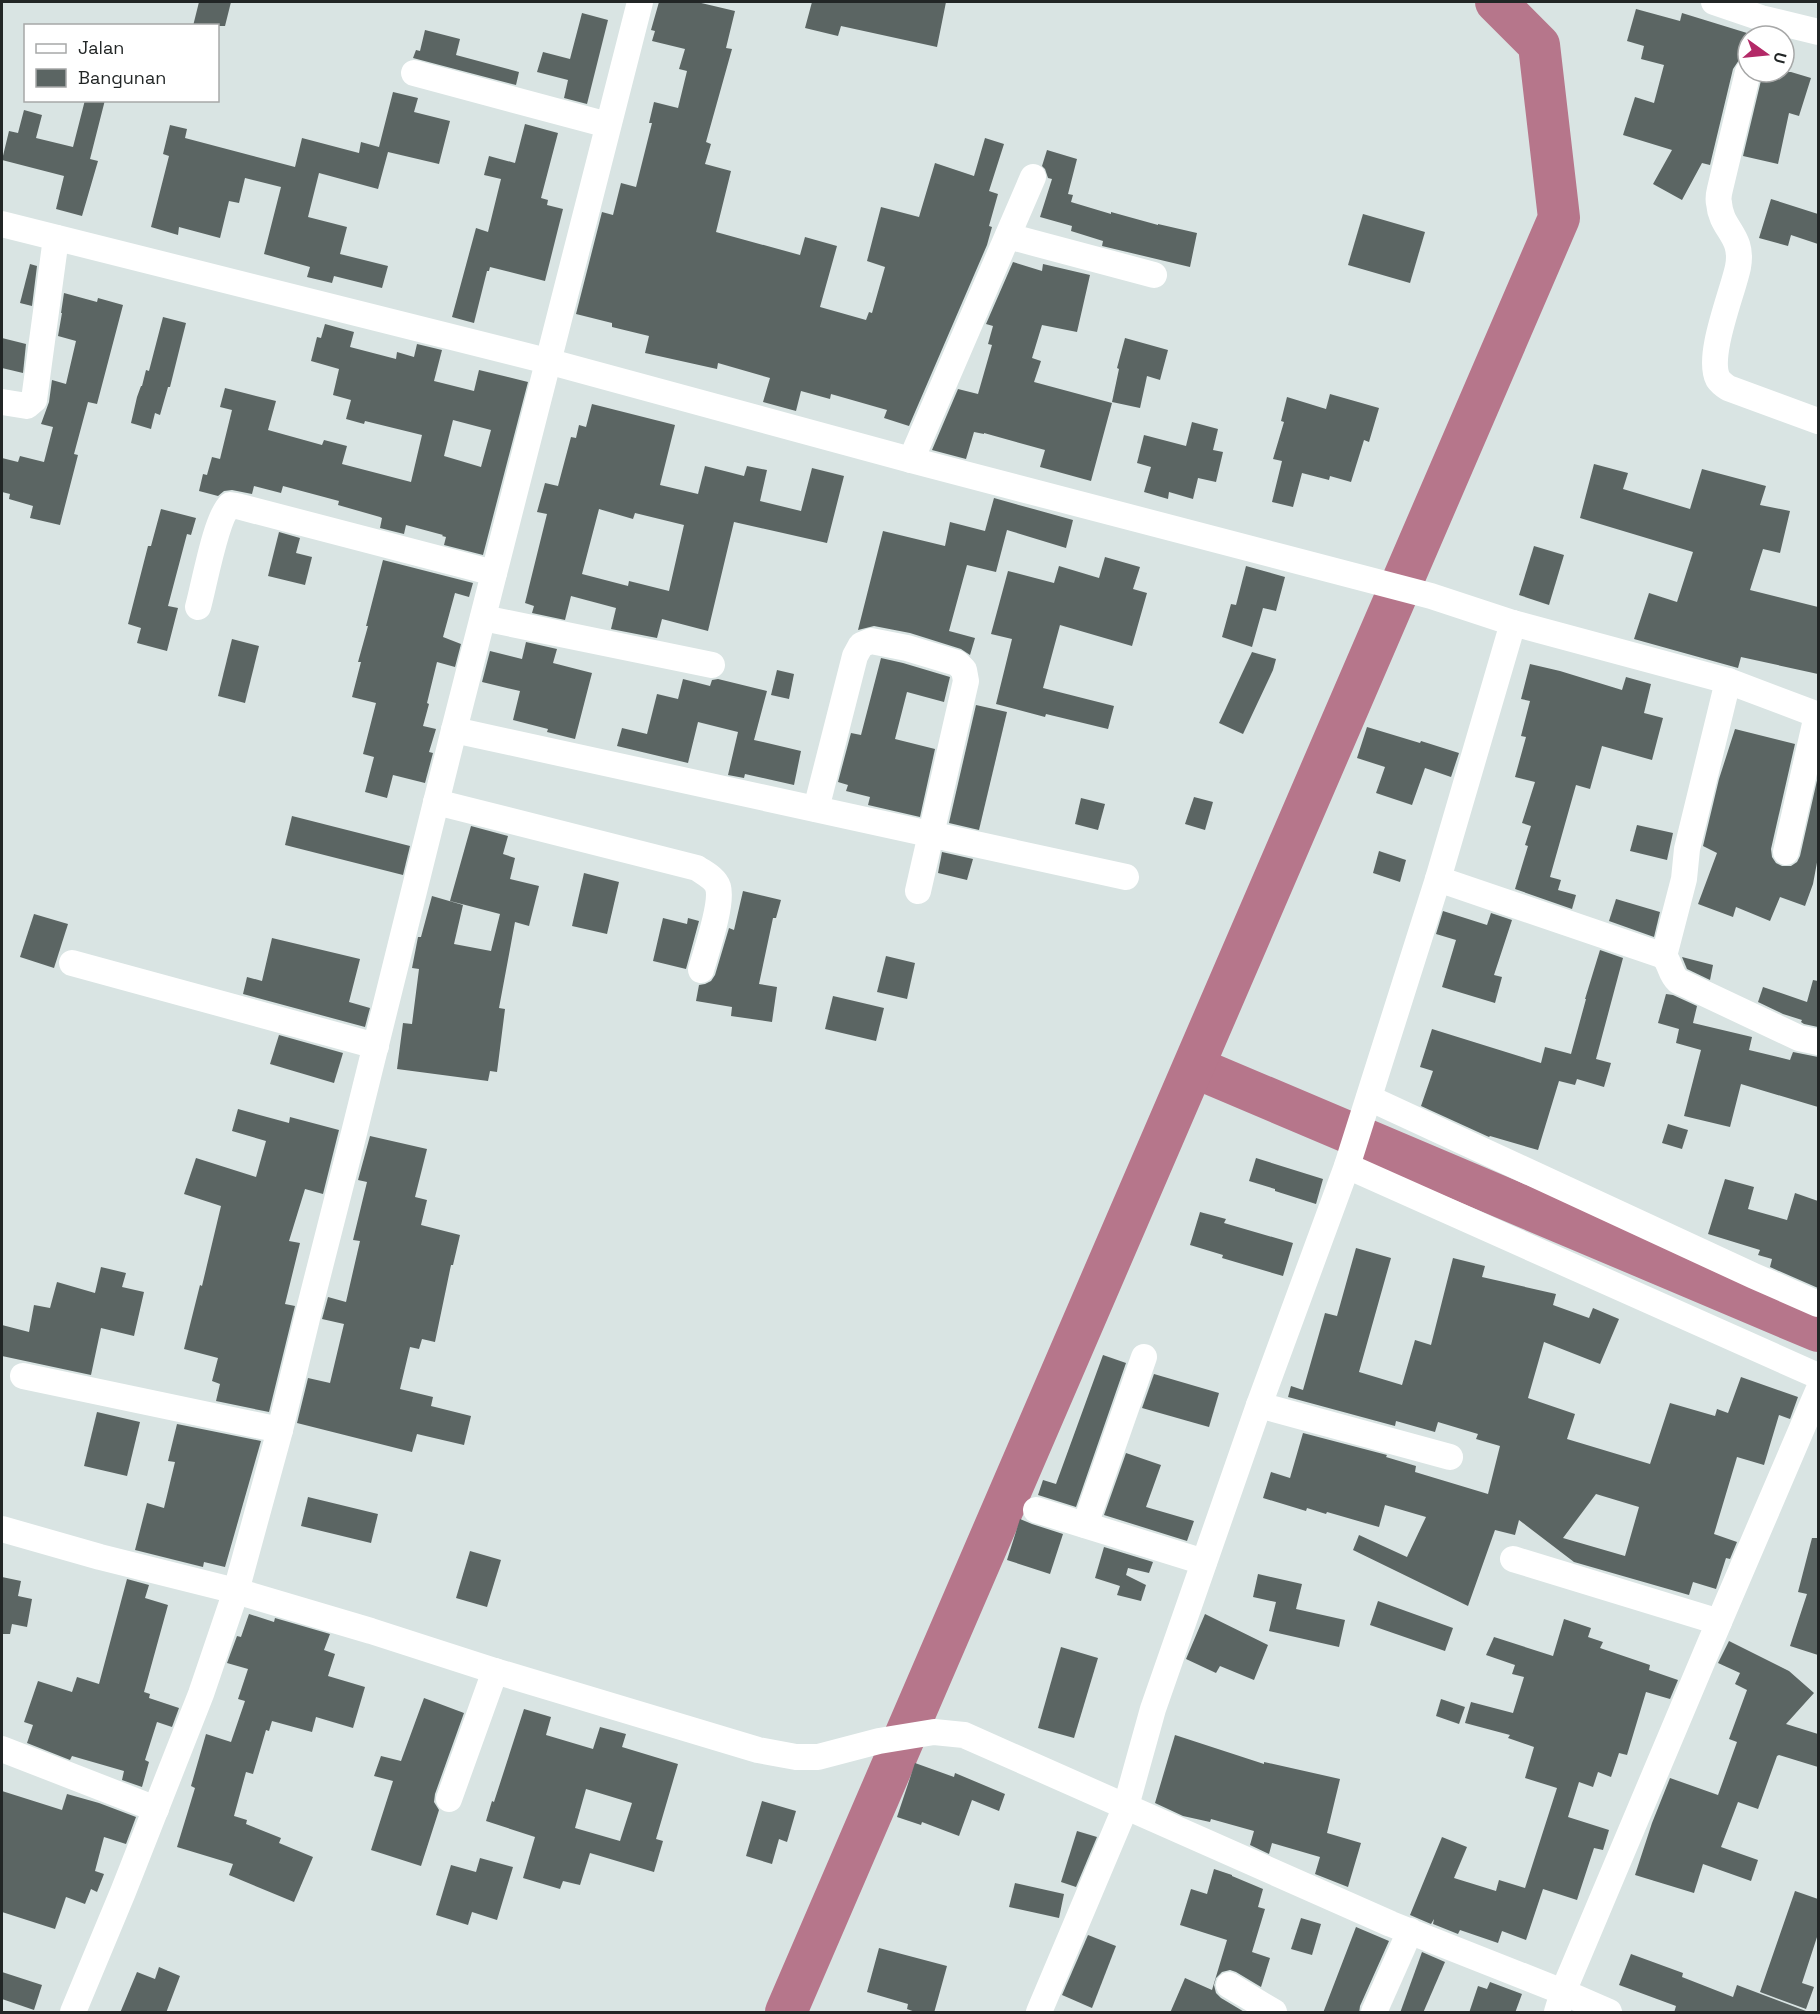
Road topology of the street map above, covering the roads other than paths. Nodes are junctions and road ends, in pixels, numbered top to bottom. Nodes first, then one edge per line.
1 (640, 2) edge
2 (1726, 4) edge
3 (1755, 24) edge
4 (1796, 30) edge
5 (1818, 32) edge
6 (414, 73) dead end
7 (1745, 84) edge
8 (608, 125) junction
9 (1033, 177) dead end
10 (2, 224) edge
11 (1008, 236) junction
12 (56, 238) junction
13 (1155, 275) dead end
14 (547, 361) junction
15 (2, 402) edge
16 (1818, 421) edge
17 (911, 460) junction
18 (494, 573) junction
19 (198, 607) dead end
20 (483, 618) junction
21 (1513, 623) junction
22 (712, 665) dead end
23 (1728, 681) junction
24 (1818, 715) edge
25 (454, 730) junction
26 (436, 802) junction
27 (816, 809) junction
28 (932, 834) junction
29 (1786, 852) dead end
30 (1126, 878) dead end
31 (1438, 879) junction
32 (918, 891) dead end
33 (1664, 956) junction
34 (72, 963) dead end
35 (701, 970) dead end
36 (1818, 1042) edge
37 (376, 1046) junction
38 (1368, 1101) junction
39 (1350, 1158) junction
40 (1818, 1304) edge
41 (1144, 1358) dead end
42 (23, 1376) dead end
43 (1818, 1376) edge
44 (1818, 1391) edge
45 (1259, 1405) junction
46 (280, 1430) junction
47 (1450, 1457) dead end
48 (1036, 1510) dead end
49 (1084, 1525) junction
50 (2, 1529) edge
51 (1513, 1559) dead end
52 (1204, 1562) junction
53 (236, 1591) junction
54 (1719, 1622) junction
55 (495, 1671) junction
56 (2, 1749) edge
57 (449, 1799) dead end
58 (1126, 1806) junction
59 (156, 1809) junction
60 (1410, 1931) junction
61 (1229, 1985) dead end
62 (1560, 2002) edge
63 (73, 2013) edge
64 (1039, 2013) edge
65 (1274, 2013) edge
66 (1374, 2013) edge
67 (1609, 2013) edge

1 - 8 street
2 - 3 street
4 - 5 street
6 - 8 street
7 - 16 street
8 - 14 street
9 - 11 street
10 - 12 street
11 - 13 street
11 - 17 street
12 - 14 street
12 - 15 street
14 - 17 street
14 - 18 street
17 - 21 street
18 - 19 street
18 - 20 street
20 - 22 street
20 - 25 street
21 - 23 street
21 - 31 street
23 - 24 street
23 - 33 street
24 - 29 street
25 - 26 street
25 - 27 street
26 - 35 street
26 - 37 street
27 - 28 street
27 - 28 street
28 - 30 street
28 - 32 street
31 - 33 street
31 - 38 street
33 - 36 street
34 - 37 street
37 - 46 street
38 - 39 street
38 - 40 street
39 - 43 street
39 - 45 street
41 - 49 street
42 - 46 street
44 - 54 street
45 - 47 street
45 - 52 street
46 - 53 street
48 - 49 street
49 - 52 street
50 - 53 street
51 - 54 street
52 - 58 street
53 - 55 street
53 - 59 street
54 - 62 street
55 - 57 street
55 - 58 street
56 - 59 street
58 - 60 street
58 - 64 street
59 - 63 street
60 - 62 street
60 - 66 street
61 - 65 street
62 - 67 street

